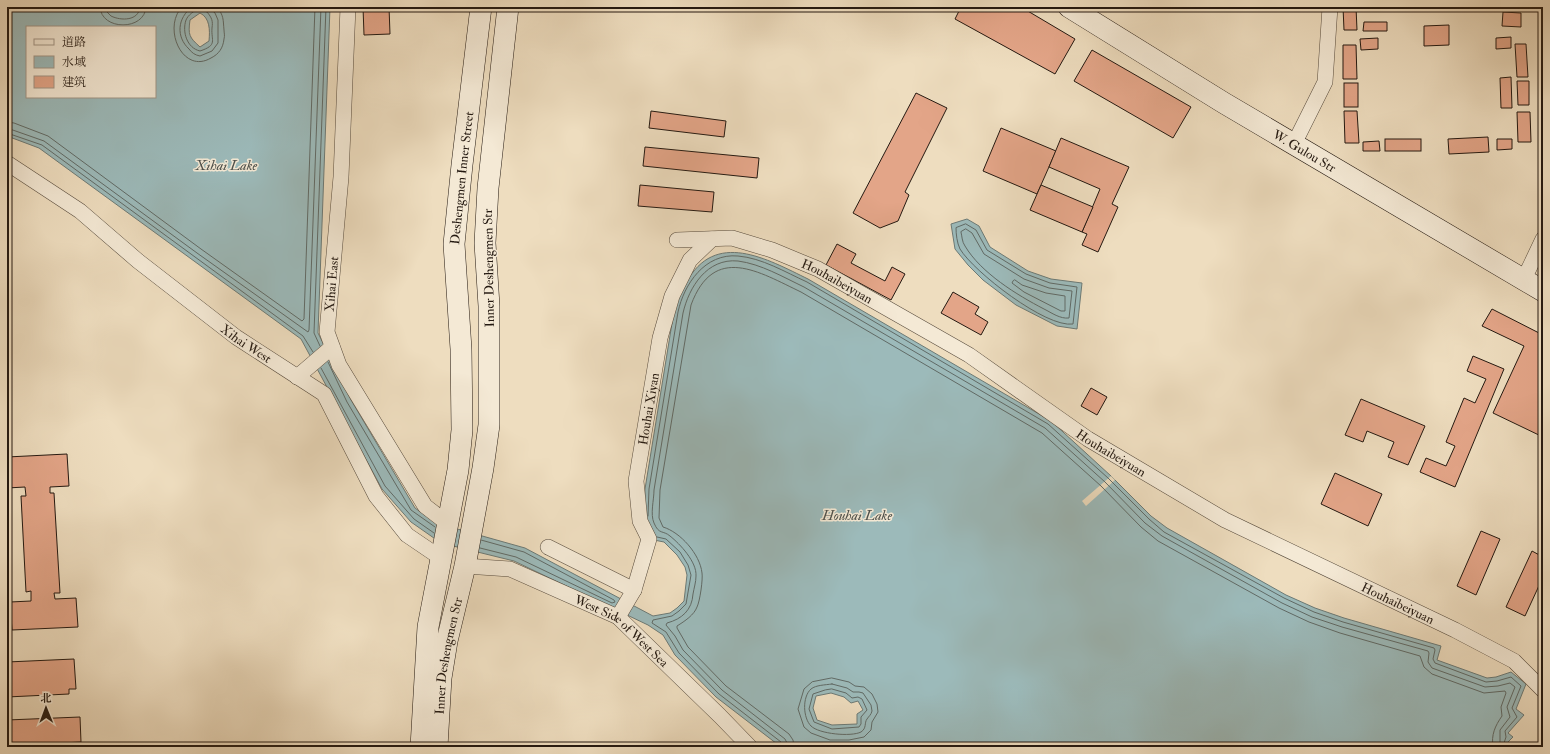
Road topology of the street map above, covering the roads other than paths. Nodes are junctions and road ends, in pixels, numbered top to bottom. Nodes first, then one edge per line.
1 (348, 7) edge
2 (481, 7) edge
3 (508, 7) edge
4 (1069, 7) edge
5 (1330, 7) edge
6 (1294, 144) junction
7 (7, 162) edge
8 (712, 239) junction
9 (1543, 239) edge
10 (677, 240) dead end
11 (1524, 279) junction
12 (1543, 291) edge
13 (330, 349) junction
14 (301, 373) junction
15 (462, 526) junction
16 (548, 547) dead end
17 (455, 564) junction
18 (634, 590) junction
19 (618, 617) junction
20 (1543, 690) edge
21 (421, 747) edge
22 (437, 747) edge
23 (750, 747) edge

1 - 13 street, Xihai East
2 - 15 main road, Deshengmen Inner Street
3 - 15 main road, Inner Deshengmen Str
4 - 6 main road, W. Gulou Str
5 - 6 street
6 - 11 main road, W. Gulou Str
7 - 14 street, Xihai West
8 - 10 street, Houhaibeiyuan
8 - 18 street, Houhai Xiyan
8 - 20 street, Houhaibeiyuan
9 - 11 street
11 - 12 main road, W. Gulou Str
13 - 14 street
13 - 15 street, Xihai East
14 - 17 street, Xihai West
15 - 17 main road
16 - 18 street
17 - 19 street, West Side of West Sea
17 - 21 main road
17 - 22 main road, Inner Deshengmen Str
18 - 19 street, Houhai Xiyan
19 - 23 street, West Side of West Sea

